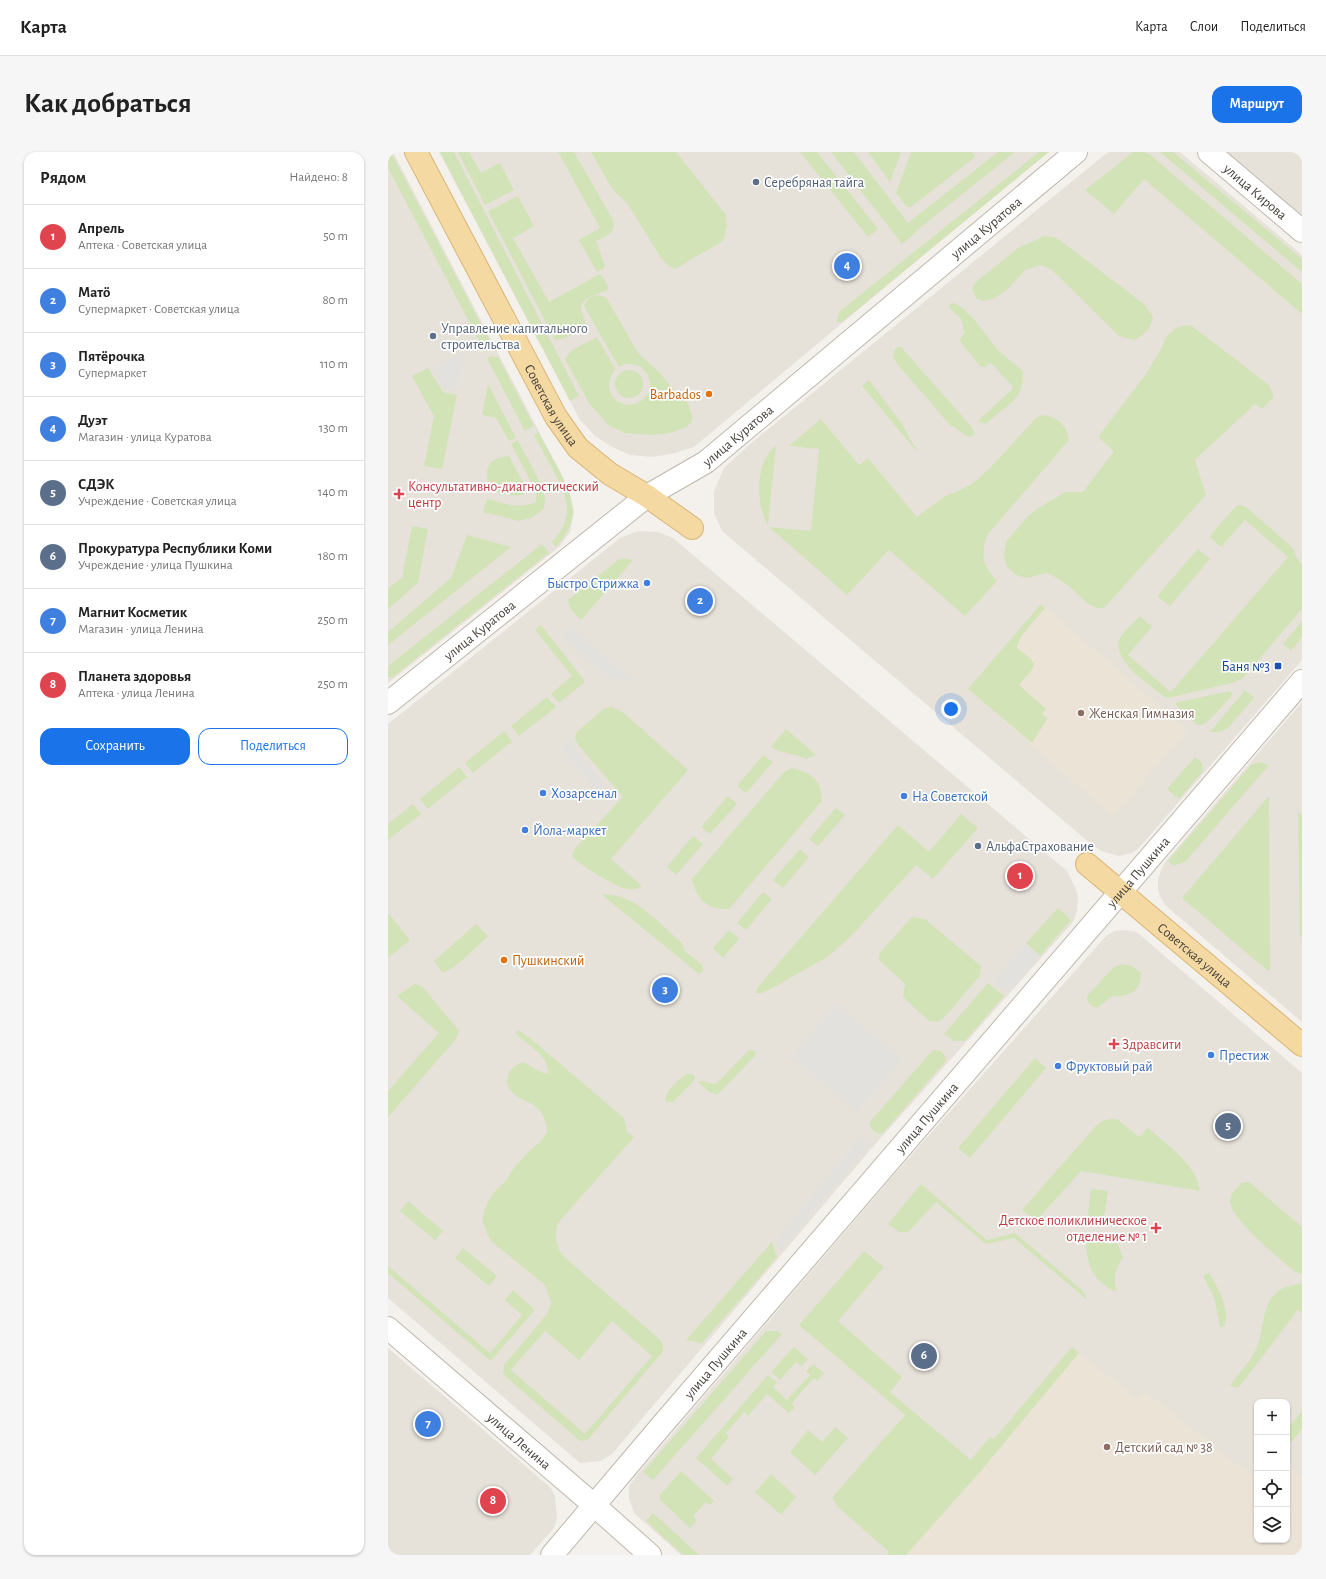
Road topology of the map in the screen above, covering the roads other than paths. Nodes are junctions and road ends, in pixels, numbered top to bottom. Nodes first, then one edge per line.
1 (416, 152) edge
2 (1076, 152) edge
3 (1209, 152) edge
4 (1302, 230) edge
5 (648, 496) junction
6 (692, 528) dead end
7 (1302, 681) edge
8 (388, 703) edge
9 (1087, 864) dead end
10 (1120, 891) junction
11 (1302, 1045) edge
12 (388, 1328) edge
13 (595, 1506) junction
14 (552, 1555) edge
15 (650, 1555) edge

1 - 5 main road, Советская улица
2 - 5 street, улица Куратова
3 - 4 street, улица Кирова
5 - 6 main road, Советская улица
5 - 8 street, улица Куратова
7 - 10 street, улица Пушкина
9 - 10 main road, Советская улица
10 - 11 main road, Советская улица
10 - 13 street, улица Пушкина
12 - 13 street, улица Ленина
13 - 14 street, улица Пушкина
13 - 15 street, улица Ленина

